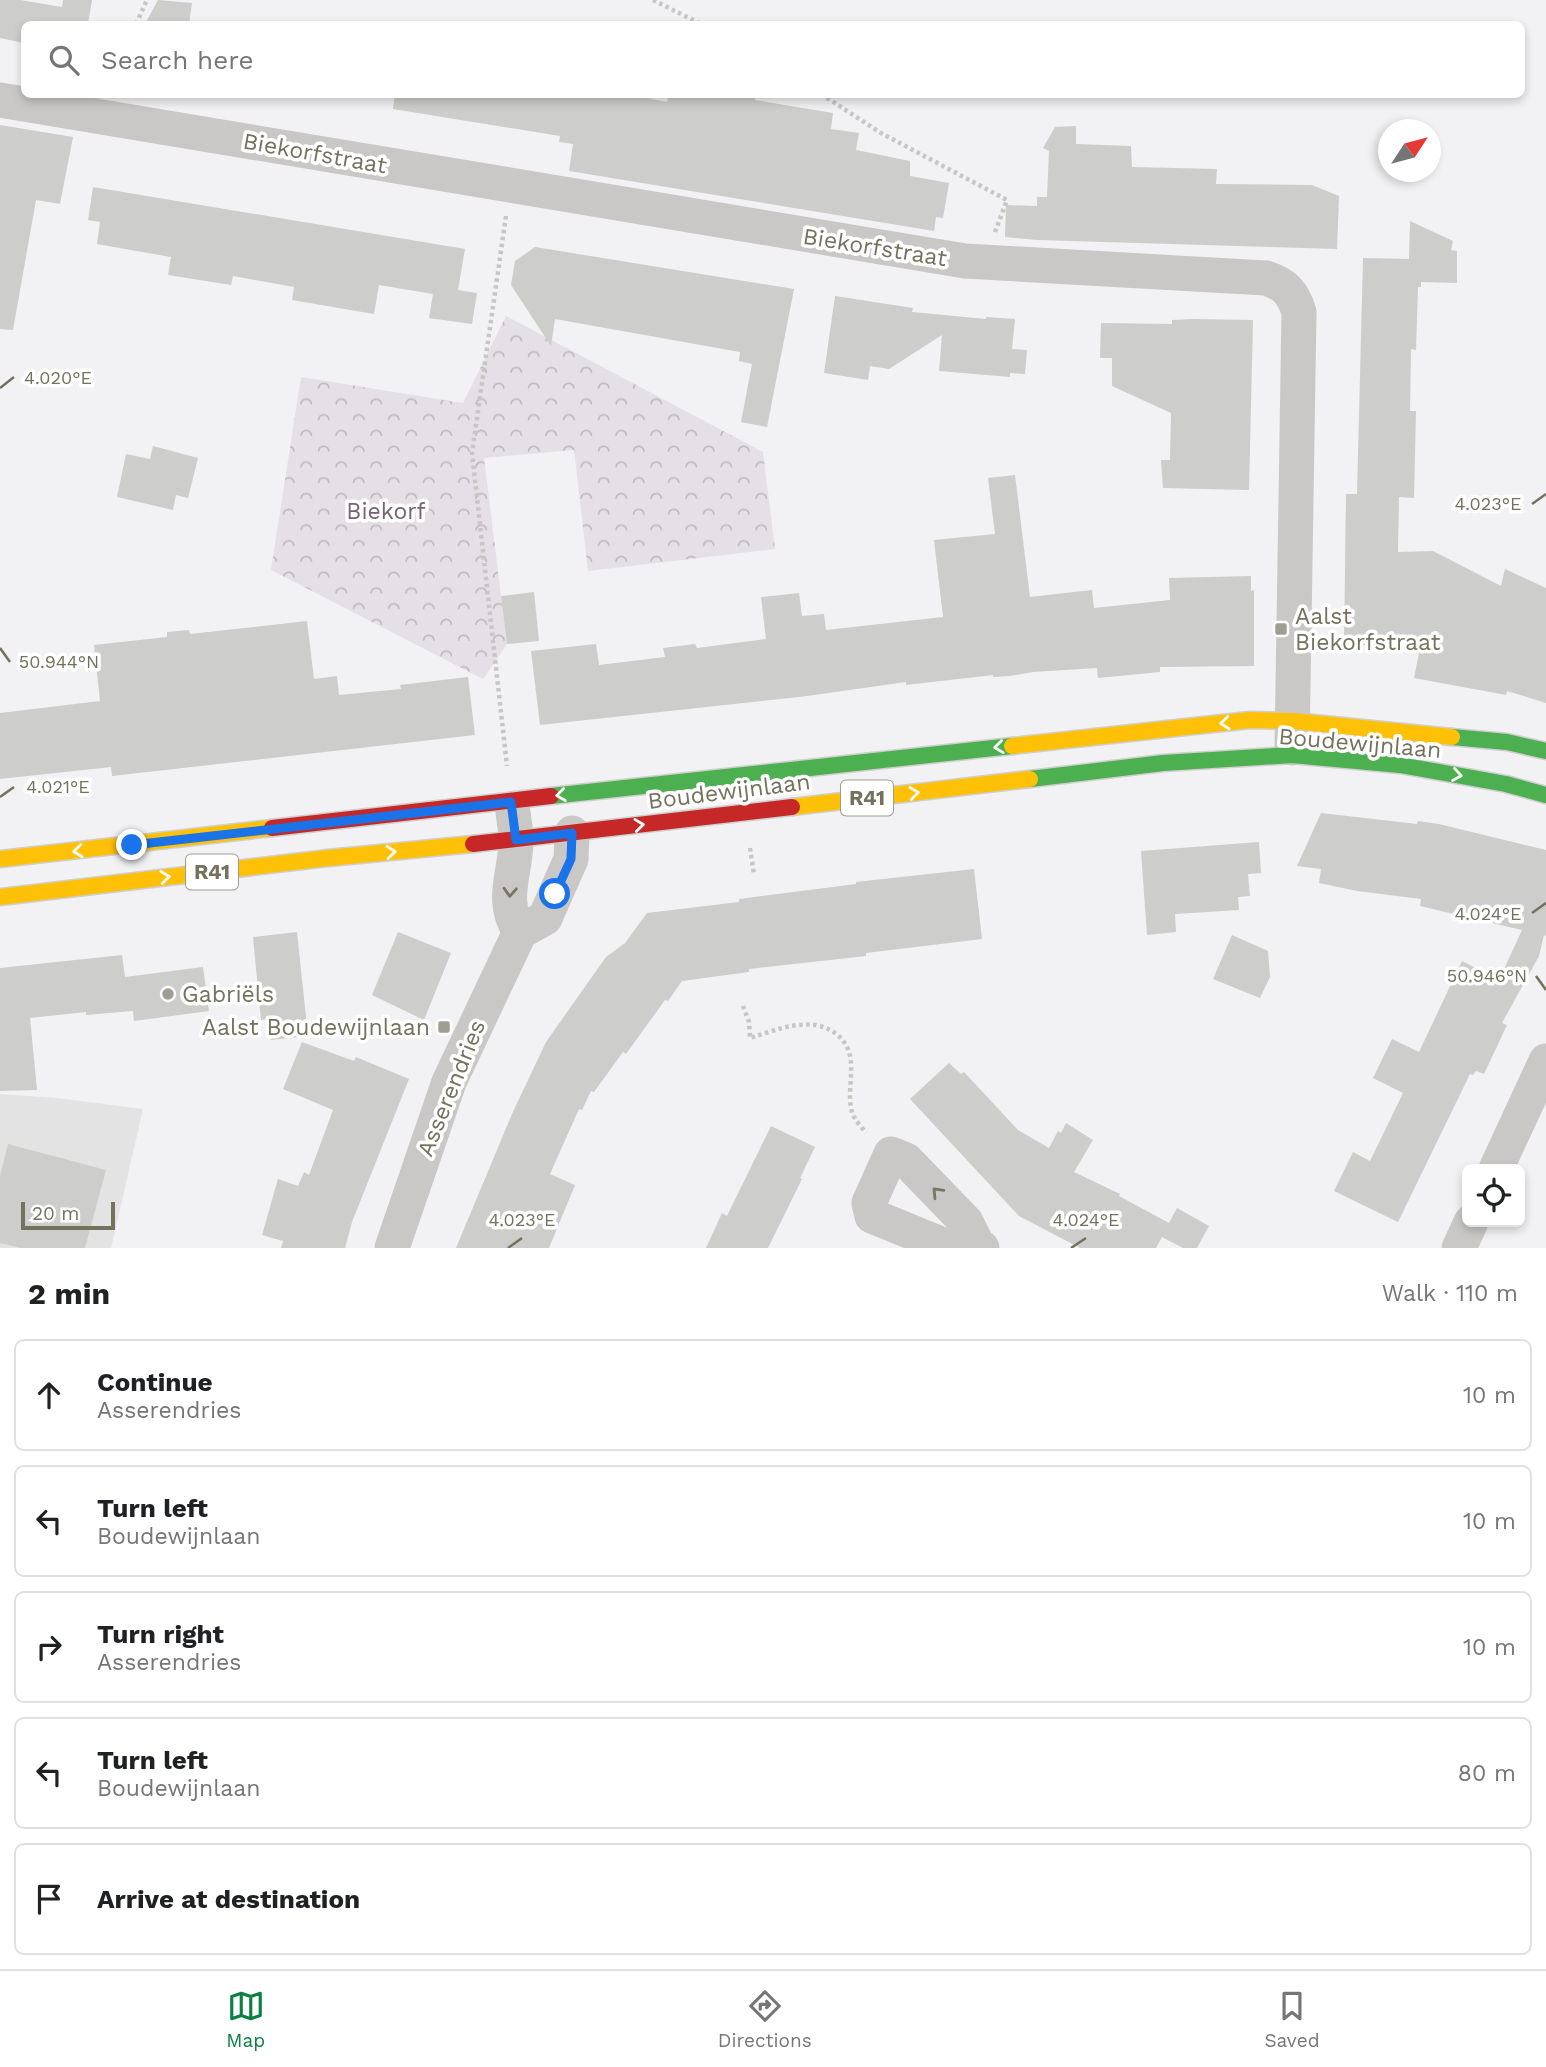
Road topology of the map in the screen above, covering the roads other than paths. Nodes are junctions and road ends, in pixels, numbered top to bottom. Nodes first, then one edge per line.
1 (0, 100) edge
2 (1293, 721) junction
3 (1546, 751) edge
4 (1292, 755) junction
5 (1546, 795) edge
6 (511, 802) junction
7 (572, 833) junction
8 (516, 840) junction
9 (0, 859) edge
10 (0, 897) edge
11 (520, 932) junction
12 (1546, 1061) edge
13 (1498, 1164) edge
14 (1469, 1227) edge
15 (980, 1247) edge
16 (392, 1248) edge
17 (1459, 1248) edge

1 - 2 street, Biekorfstraat
2 - 3 main road, Boudewijnlaan / R41
2 - 4 street, Biekorfstraat
2 -> 6 main road, Boudewijnlaan / R41
4 -> 5 main road, Boudewijnlaan / R41
7 -> 4 main road, Boudewijnlaan / R41
6 - 8 street
6 -> 9 main road, Boudewijnlaan / R41
7 - 8 main road, Boudewijnlaan / R41
7 - 11 street, Asserendries
10 -> 8 main road, Boudewijnlaan / R41
8 -> 11 street
11 - 16 street, Asserendries
12 - 13 street
14 - 17 street
15 -> 15 street

